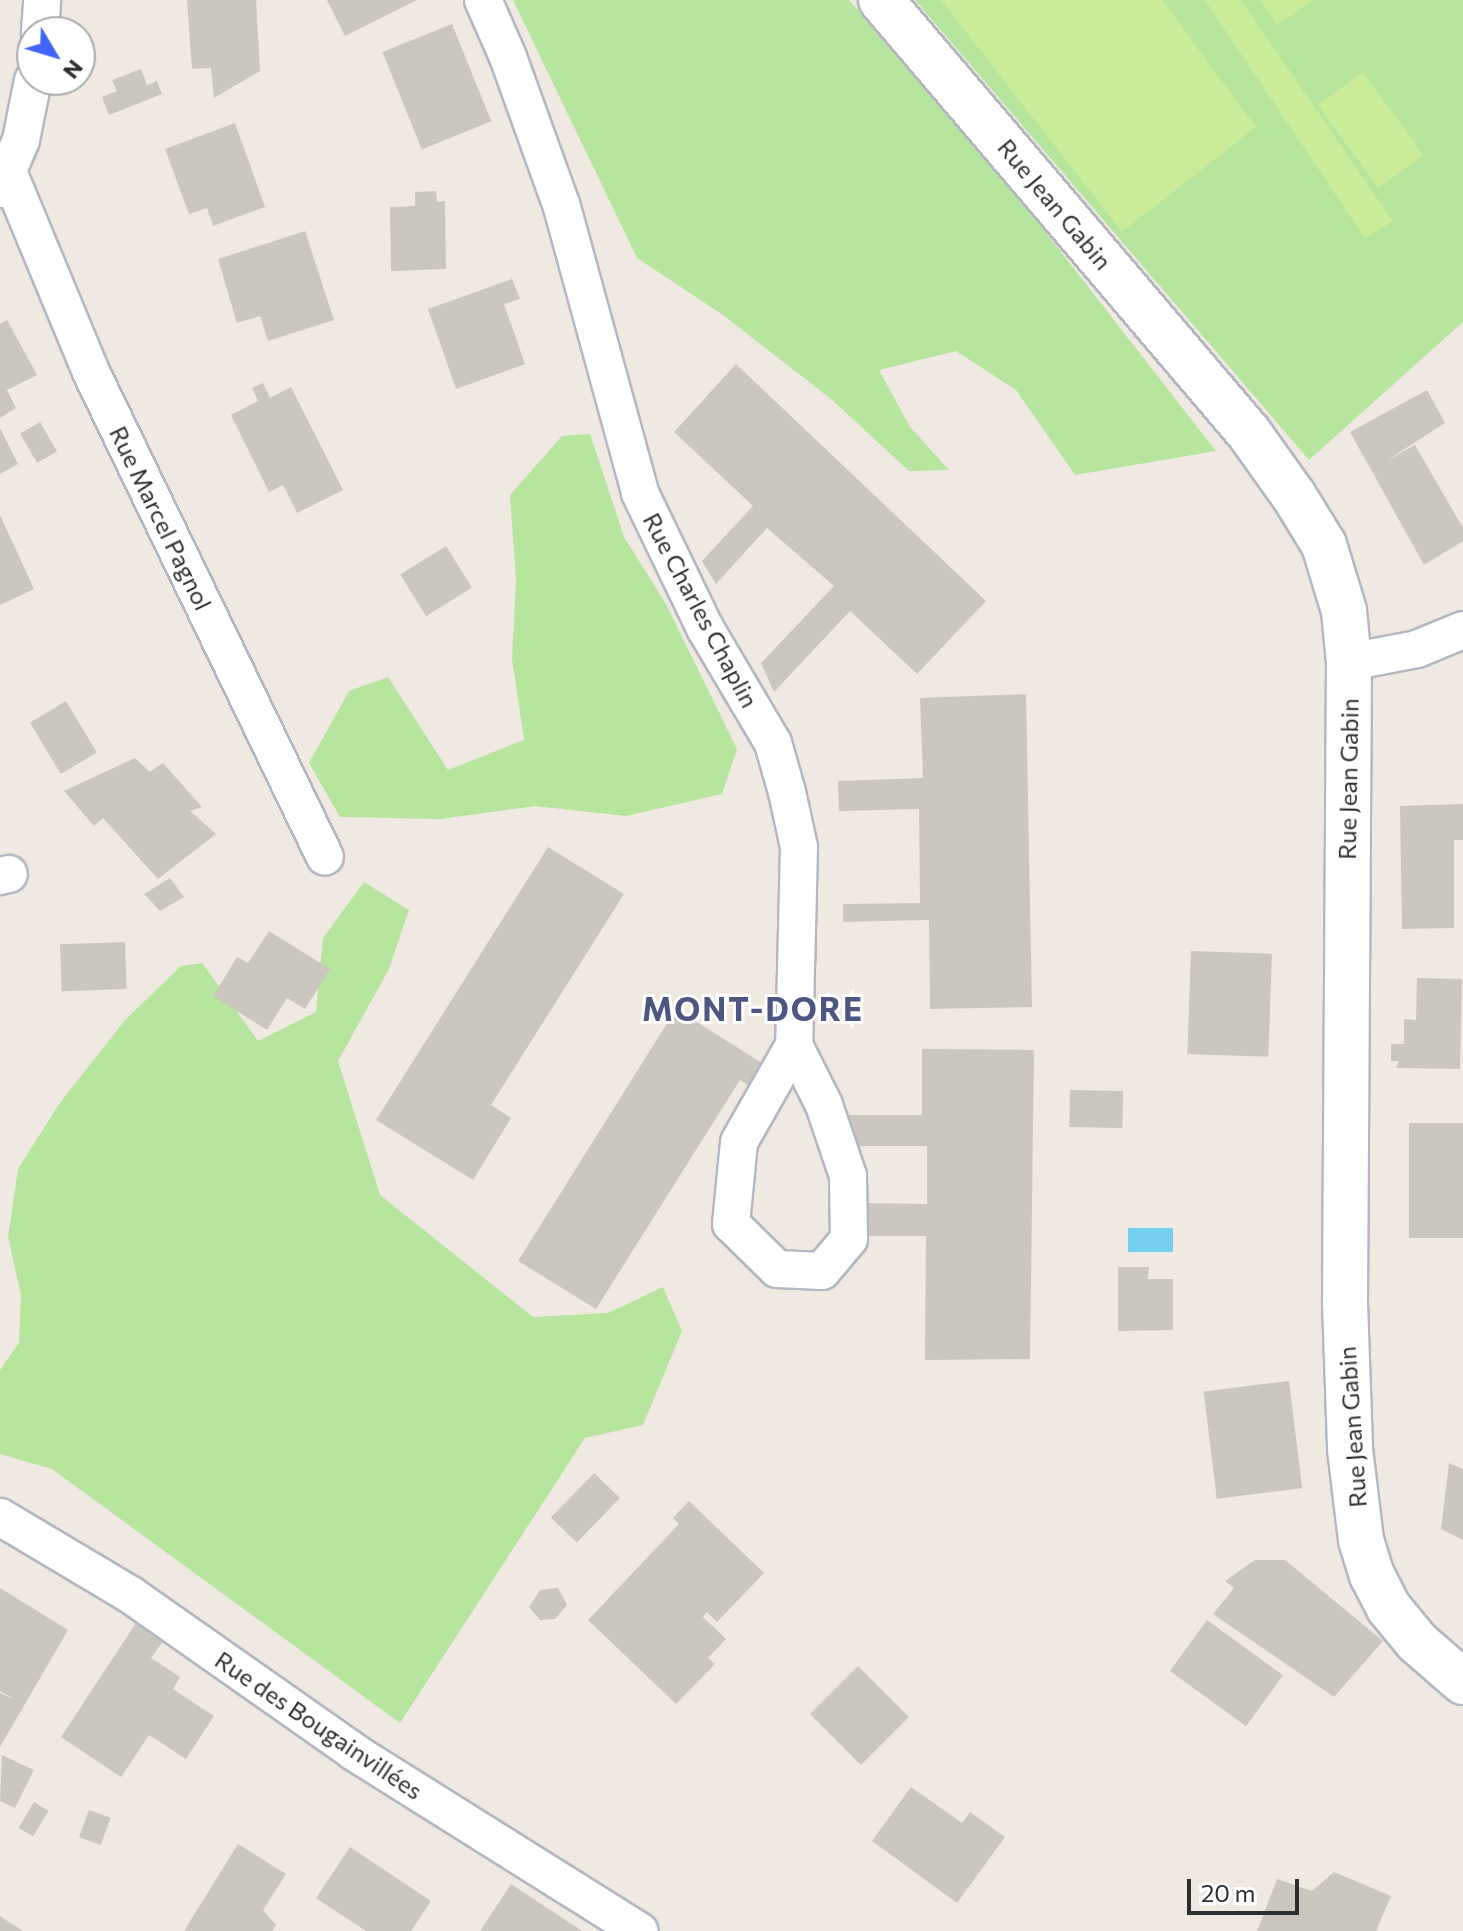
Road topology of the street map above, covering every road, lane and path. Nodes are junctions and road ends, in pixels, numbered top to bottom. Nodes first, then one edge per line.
1 (483, 0) edge
2 (881, 0) edge
3 (30, 96) edge
4 (5, 182) edge
5 (1463, 630) edge
6 (1349, 662) junction
7 (325, 857) dead end
8 (794, 1045) junction
9 (0, 1517) edge
10 (1463, 1682) edge
11 (639, 1931) edge

1 - 8 street, Rue Charles Chaplin
2 - 6 street, Rue Jean Gabin
3 - 4 street
4 - 7 street, Rue Marcel Pagnol
5 - 6 street
6 - 10 street, Rue Jean Gabin
8 - 8 street, Rue Charles Chaplin
9 - 11 street, Rue des Bougainvillées

